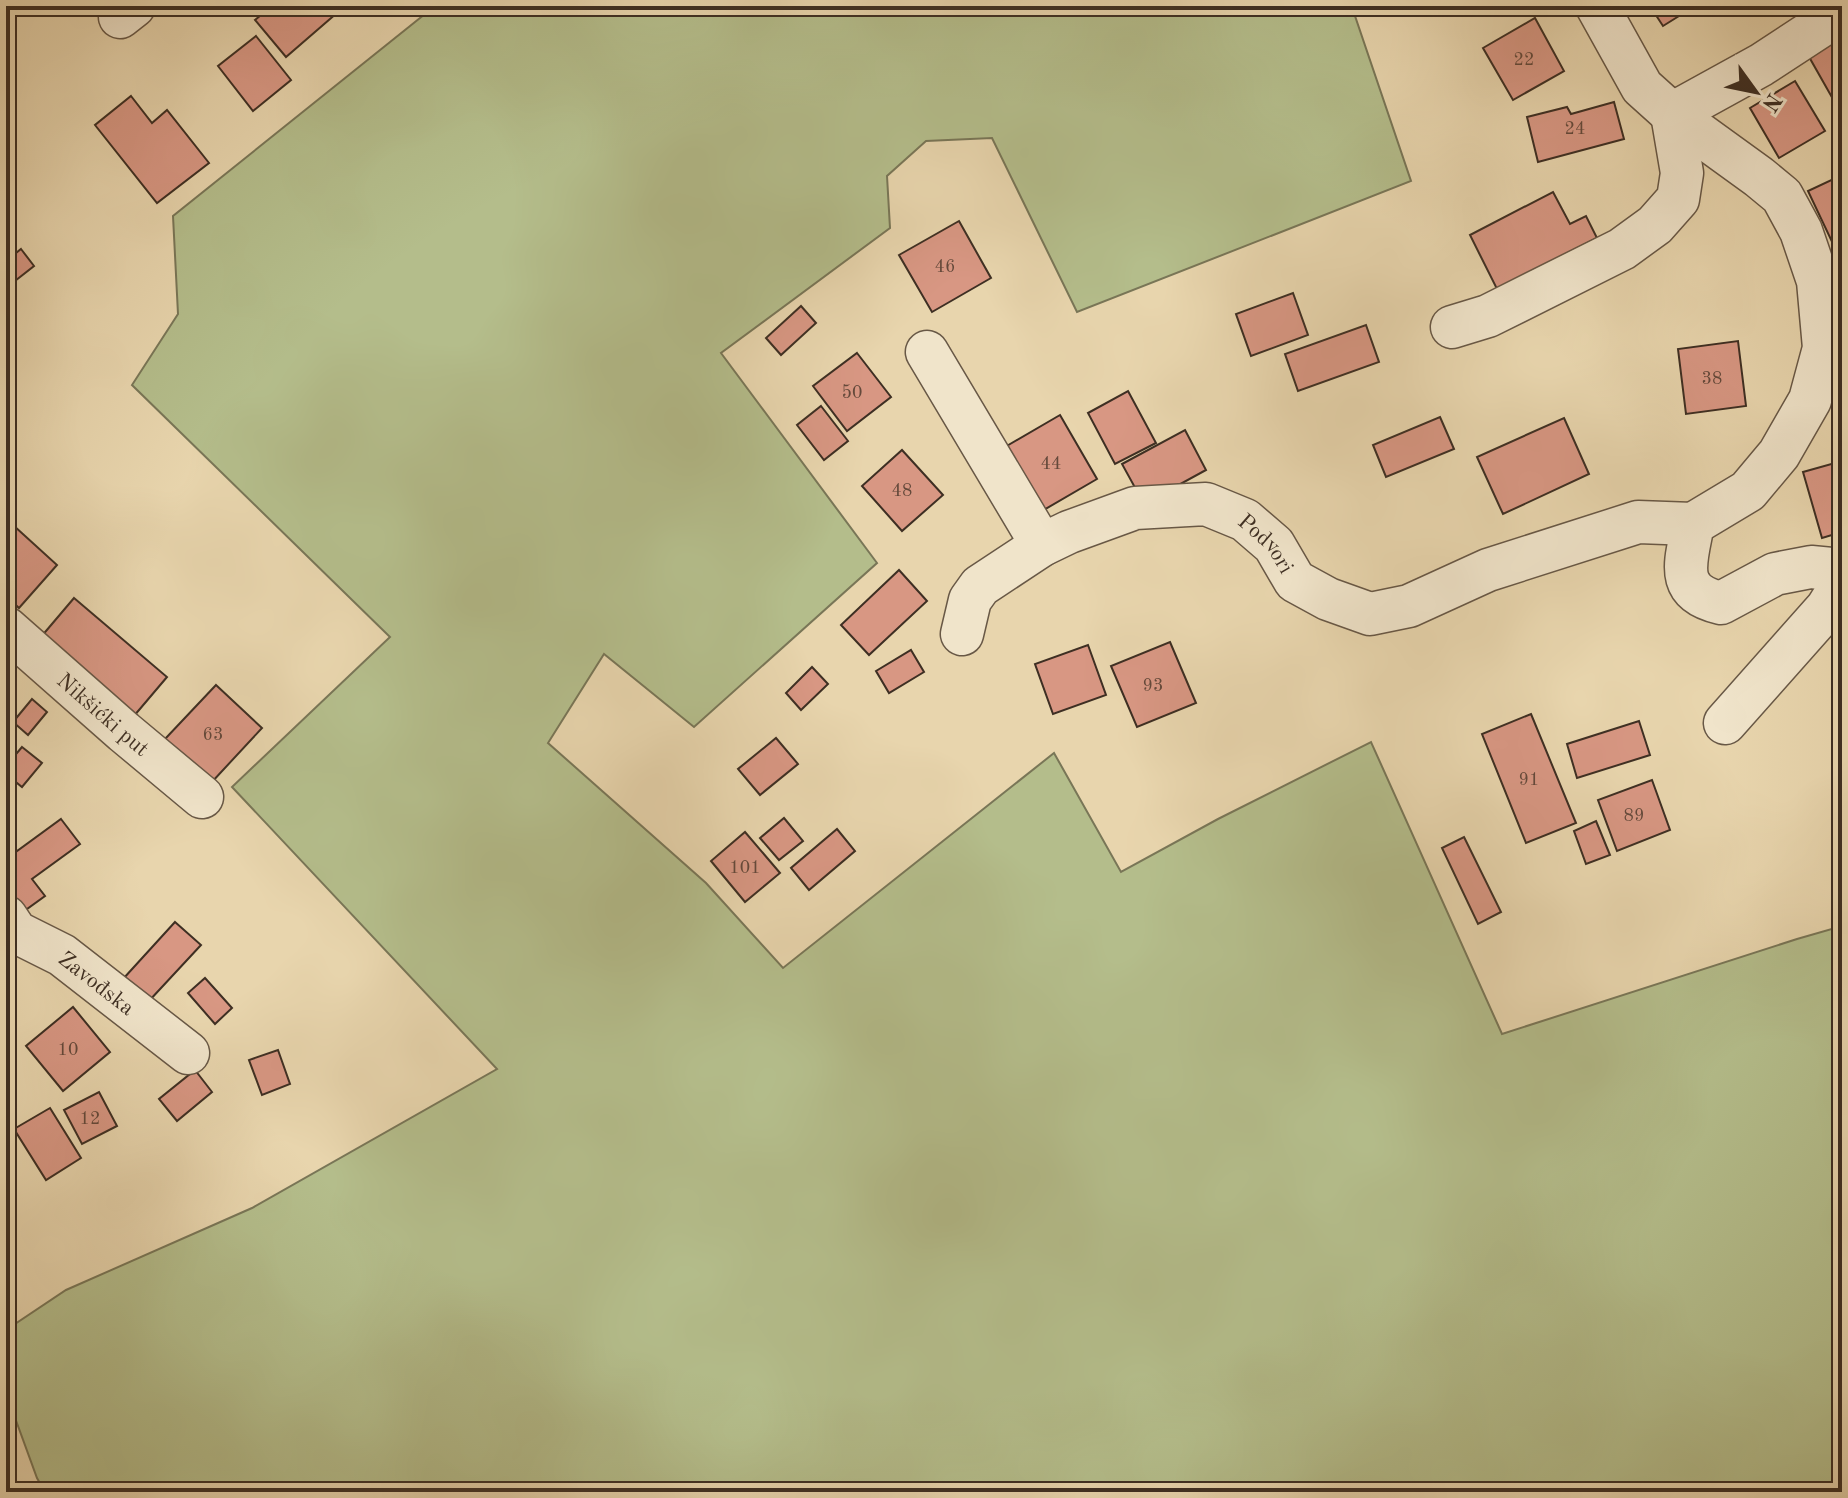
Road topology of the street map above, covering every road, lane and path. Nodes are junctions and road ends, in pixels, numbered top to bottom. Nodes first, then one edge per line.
1 (1597, 6) edge
2 (1842, 12) edge
3 (1672, 114) junction
4 (1452, 327) dead end
5 (1833, 346) edge
6 (927, 352) dead end
7 (1693, 524) junction
8 (1042, 545) junction
9 (1842, 570) edge
10 (1842, 584) edge
11 (6, 628) edge
12 (962, 634) dead end
13 (1725, 723) dead end
14 (202, 797) dead end
15 (6, 917) edge
16 (188, 1053) dead end

1 - 3 street
2 - 3 street
3 - 4 street
3 - 5 street
5 - 7 street
6 - 8 street
7 - 8 street, Podvori
7 - 9 street
8 - 12 street, Podvori
10 - 13 street
11 - 14 street, Nikšićki put
15 - 16 street, Zavođska

